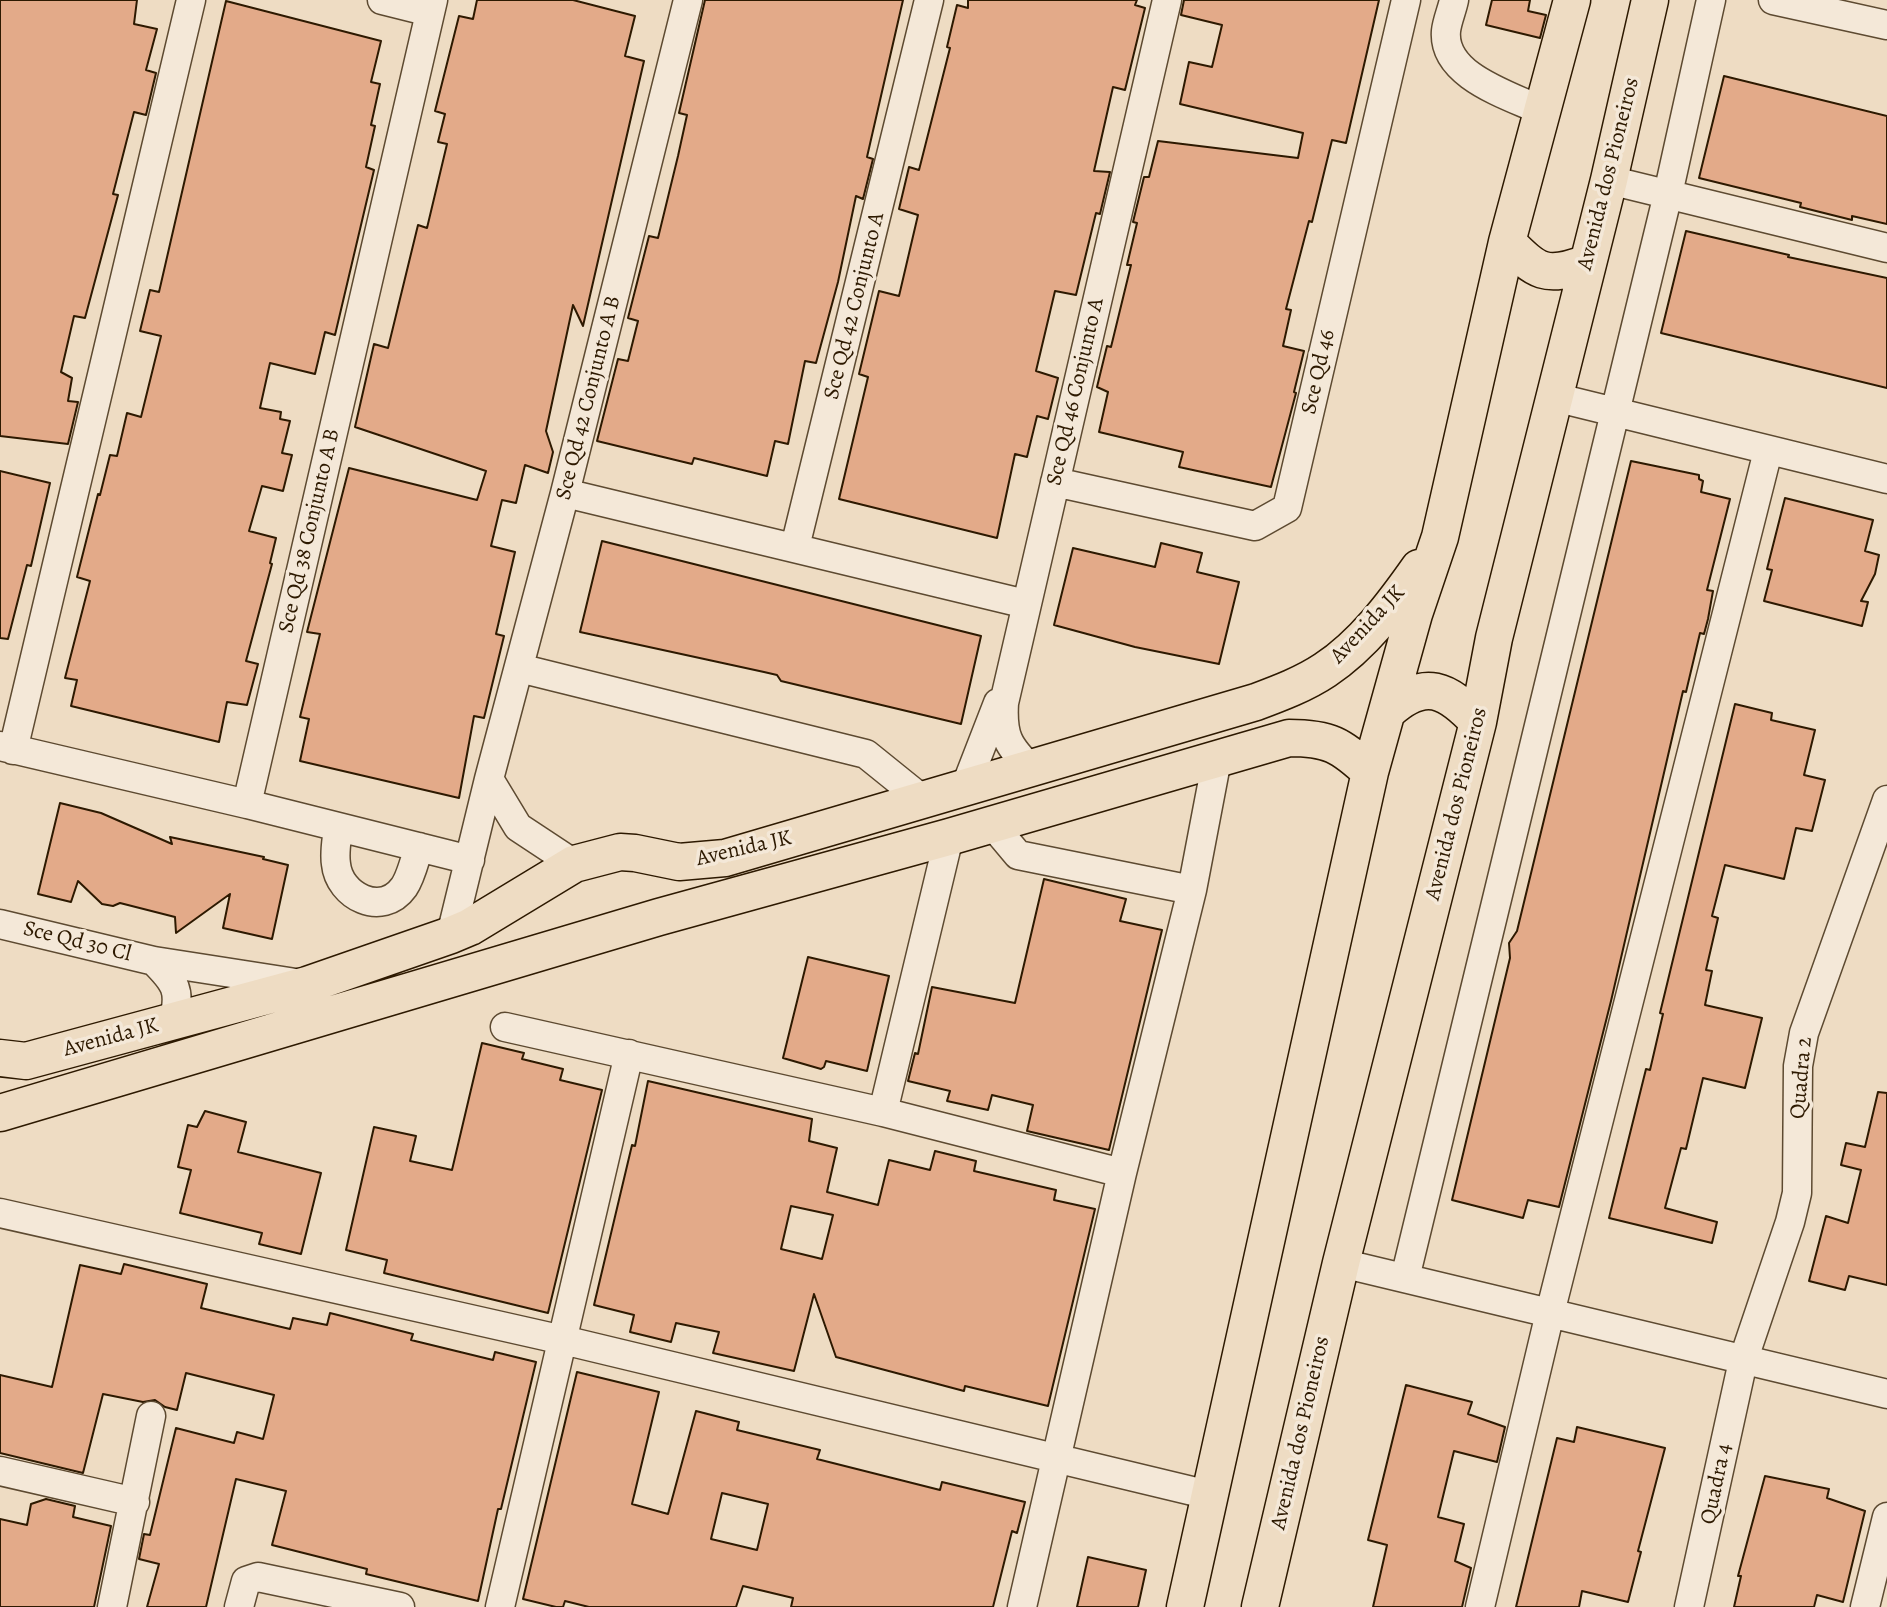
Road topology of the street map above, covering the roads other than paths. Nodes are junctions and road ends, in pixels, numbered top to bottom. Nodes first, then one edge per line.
1 (191, 0) edge
2 (382, 0) edge
3 (929, 0) edge
4 (1167, 0) edge
5 (1406, 0) edge
6 (1454, 0) edge
7 (1572, 0) edge
8 (1650, 0) edge
9 (1711, 0) edge
10 (1773, 0) edge
11 (431, 6) edge
12 (686, 8) edge
13 (1880, 16) edge
14 (1542, 111) junction
15 (1609, 180) junction
16 (1668, 194) junction
17 (1507, 242) junction
18 (1887, 248) edge
19 (1587, 263) junction
20 (1554, 397) junction
21 (1615, 412) junction
22 (1768, 451) junction
23 (1887, 479) edge
24 (1055, 482) junction
25 (565, 493) junction
26 (1440, 537) junction
27 (795, 547) junction
28 (1026, 604) junction
29 (519, 668) junction
30 (1012, 668) junction
31 (1389, 710) junction
32 (1478, 722) junction
33 (6, 748) edge
34 (1217, 759) junction
35 (1031, 769) junction
36 (1370, 772) junction
37 (489, 779) junction
38 (965, 788) junction
39 (923, 800) junction
40 (1887, 800) edge
41 (247, 804) junction
42 (992, 824) junction
43 (338, 827) junction
44 (949, 837) junction
45 (419, 847) junction
46 (653, 857) junction
47 (470, 860) junction
48 (574, 864) junction
49 (1192, 890) junction
50 (659, 917) junction
51 (0, 924) edge
52 (451, 935) junction
53 (154, 961) junction
54 (307, 985) junction
55 (173, 1021) junction
56 (505, 1027) dead end
57 (629, 1054) junction
58 (0, 1058) edge
59 (883, 1112) junction
60 (0, 1113) edge
61 (1122, 1173) junction
62 (0, 1213) edge
63 (1341, 1263) junction
64 (1405, 1278) junction
65 (1550, 1313) junction
66 (563, 1340) junction
67 (1743, 1361) junction
68 (1887, 1394) edge
69 (151, 1416) dead end
70 (1056, 1460) junction
71 (0, 1471) edge
72 (1209, 1495) junction
73 (135, 1502) junction
74 (1887, 1517) edge
75 (112, 1607) edge
76 (239, 1607) edge
77 (400, 1607) edge
78 (500, 1607) edge
79 (1022, 1607) edge
80 (1185, 1607) edge
81 (1260, 1607) edge
82 (1480, 1607) edge
83 (1689, 1607) edge
84 (1865, 1607) edge

1 - 33 street
2 - 11 street
3 - 27 street, Sce Qd 42 Conjunto A
4 - 24 street, Sce Qd 46 Conjunto A
5 - 24 street, Sce Qd 46
6 - 14 street
7 - 14 main road
8 - 15 main road, Avenida dos Pioneiros
9 - 16 street
10 - 13 street
11 - 41 street, Sce Qd 38 Conjunto A B
12 - 25 street, Sce Qd 42 Conjunto A B
14 - 17 main road
15 - 16 street
15 - 19 main road, Avenida dos Pioneiros
16 - 18 street
16 - 21 street
17 - 19 main road
17 - 26 main road
19 - 20 main road, Avenida dos Pioneiros
20 - 21 street
20 - 32 main road, Avenida dos Pioneiros
21 - 22 street
21 - 64 street
22 - 23 street
22 - 65 street
24 - 28 street, Sce Qd 46 Conjunto A
25 - 27 street
25 - 29 street, Sce Qd 42 Conjunto A B
26 - 31 main road
26 - 35 main road, Avenida JK
27 - 28 street
28 - 30 street, Sce Qd 46 Conjunto A
29 - 37 street, Sce Qd 42 Conjunto A B
29 - 39 street
30 - 35 street, Sce Qd 46 Conjunto A
30 - 38 street, Sce Qd 46 Conjunto A
31 - 32 main road
31 - 36 main road
32 - 63 main road, Avenida dos Pioneiros
33 - 41 street
34 - 36 main road, Avenida JK
34 - 42 main road, Avenida JK
34 - 49 street
35 - 38 main road, Avenida JK
36 - 72 main road
37 - 47 street, Sce Qd 42 Conjunto A B
37 - 48 street
38 - 39 main road, Avenida JK
39 - 46 main road, Avenida JK
40 - 67 street, Quadra 2
41 - 43 street
42 - 44 main road, Avenida JK
42 - 49 street
43 - 45 street
43 - 45 street
44 - 50 main road, Avenida JK
44 - 59 street
45 - 47 street
46 - 48 main road, Avenida JK
46 - 50 main road
47 - 52 street, Sce Qd 42 Conjunto A B
48 - 52 main road, Avenida JK
49 - 61 street
50 - 60 main road, Avenida JK
51 - 53 street, Sce Qd 30 Cl
52 - 54 main road, Avenida JK
53 - 54 street, Sce Qd 30 Cl
53 - 55 street
54 - 55 main road, Avenida JK
55 - 58 main road, Avenida JK
56 - 57 street
57 - 59 street
57 - 66 street
59 - 61 street
61 - 70 street
62 - 66 street
63 - 64 street
63 - 81 main road, Avenida dos Pioneiros
64 - 65 street
65 - 67 street
65 - 82 street
66 - 70 street
66 - 78 street
67 - 68 street
67 - 83 street, Quadra 4
69 - 73 street
70 - 72 street
70 - 79 street
71 - 73 street
72 - 80 main road
73 - 75 street
74 - 84 street
76 - 77 street

